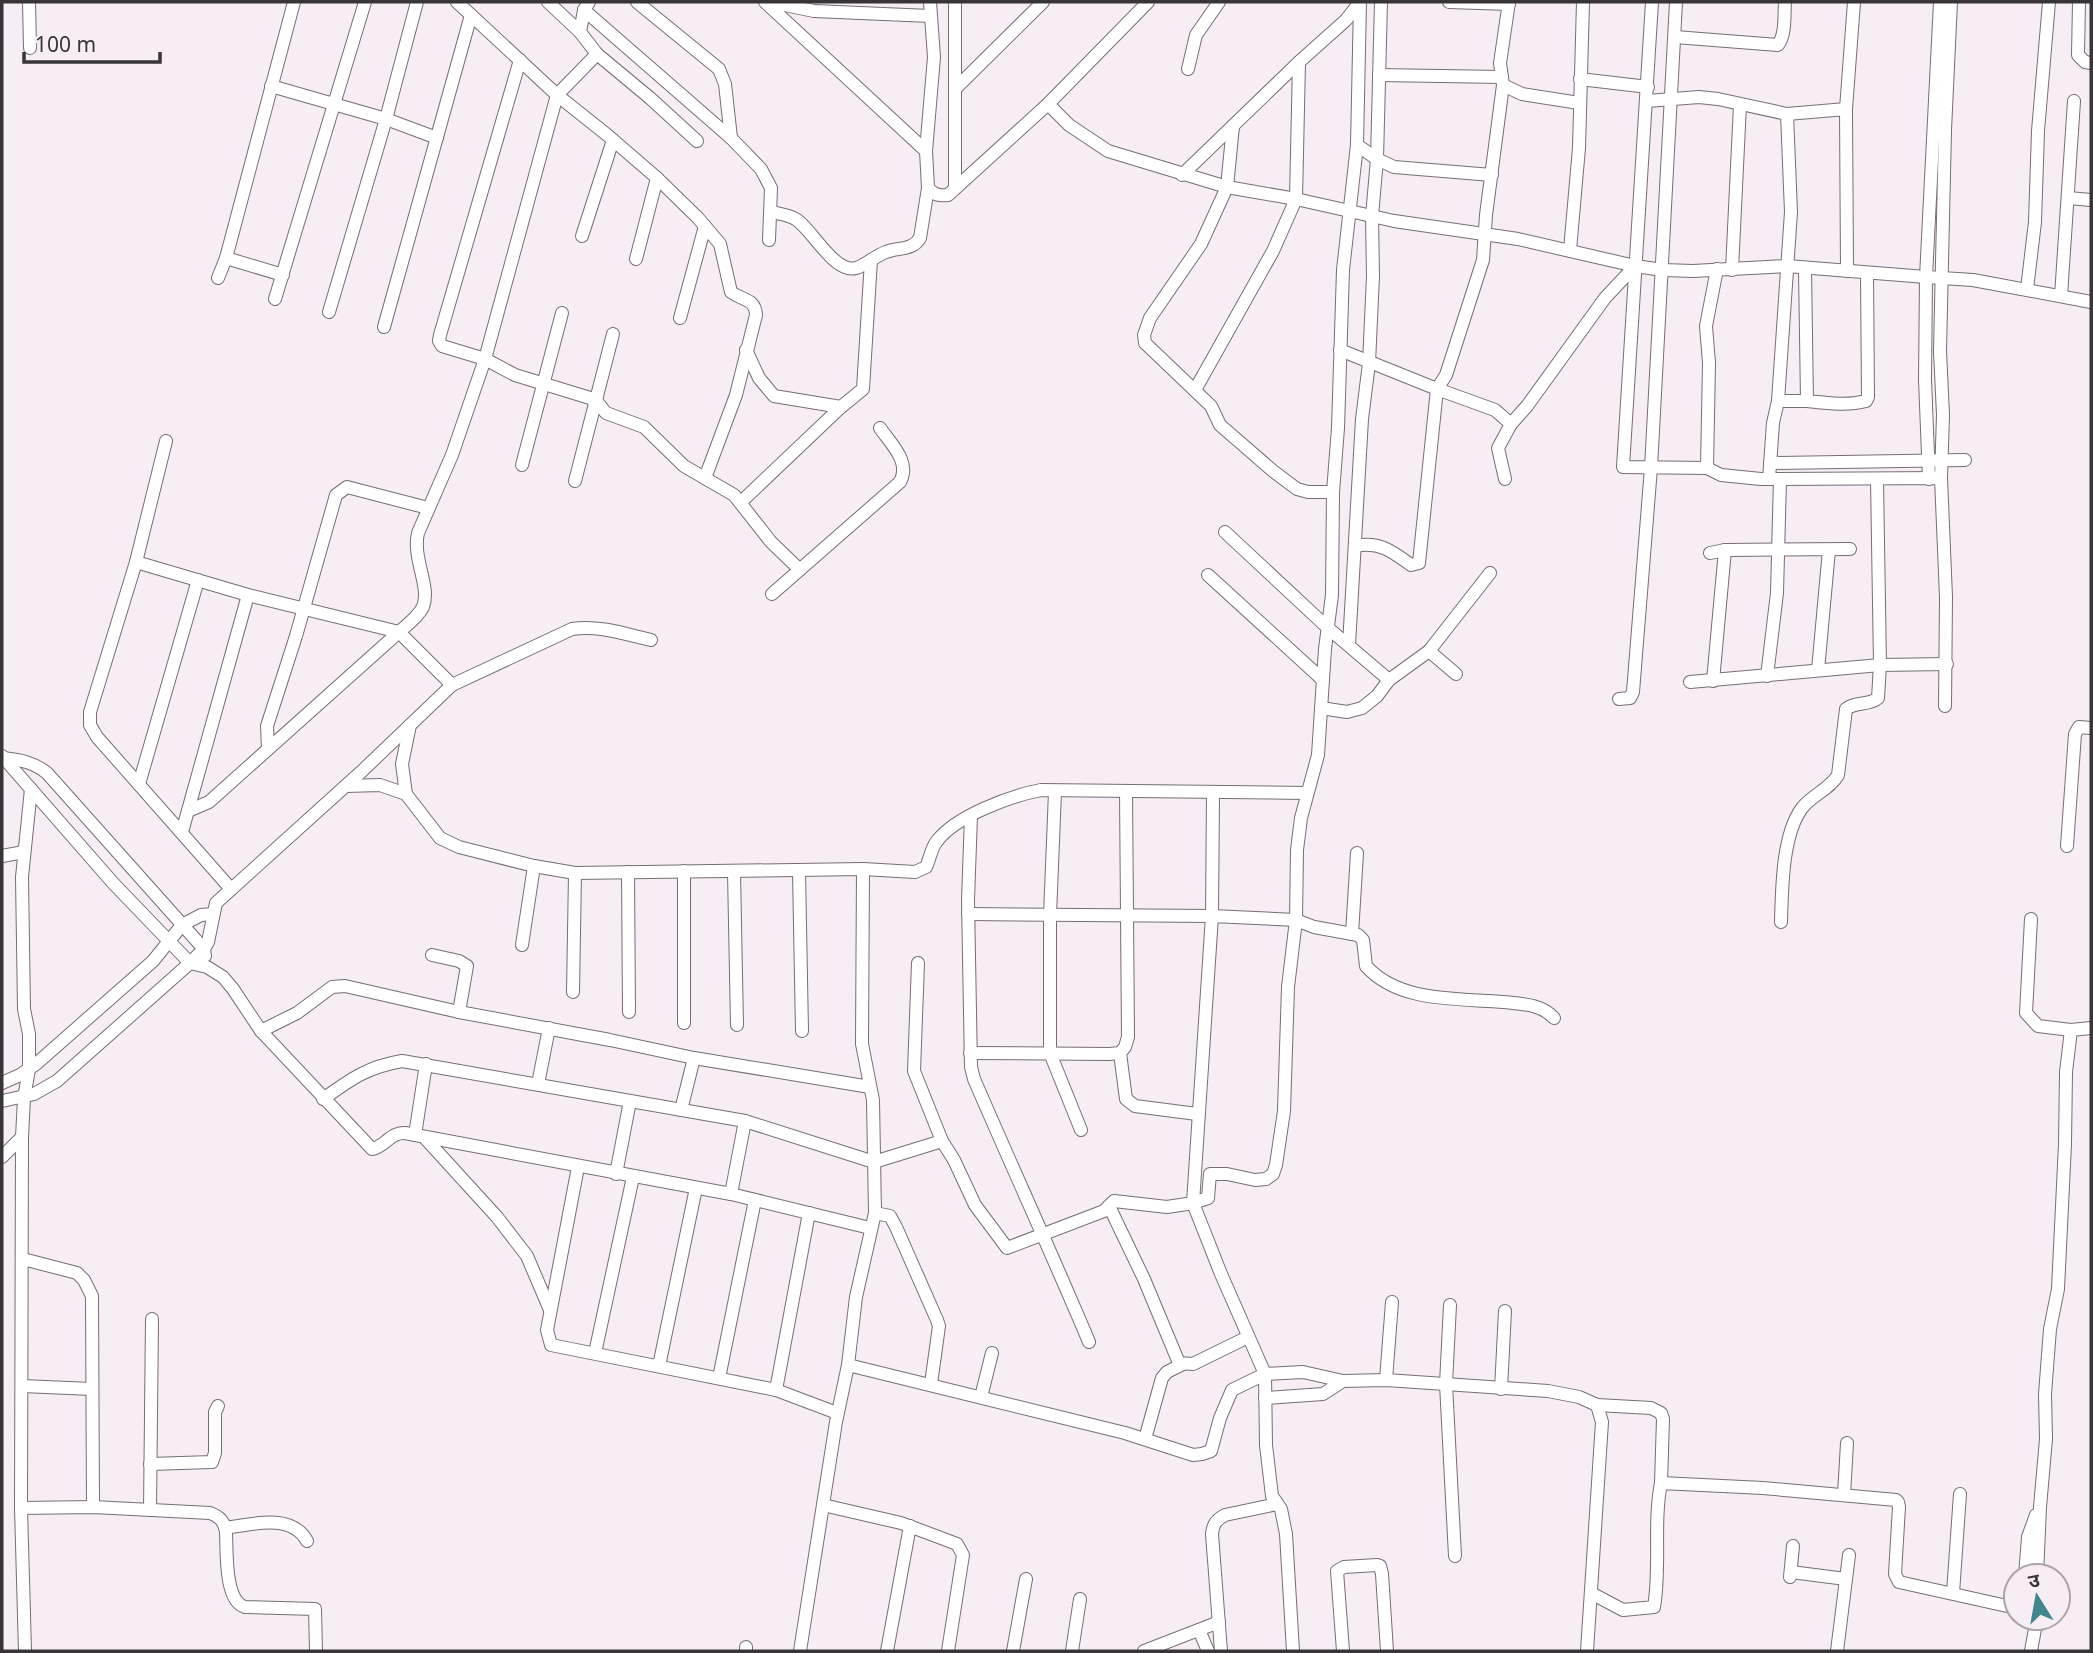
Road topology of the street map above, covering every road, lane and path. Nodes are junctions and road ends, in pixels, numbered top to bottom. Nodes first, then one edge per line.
1 (29, 2) edge
2 (294, 2) edge
3 (365, 2) edge
4 (417, 2) edge
5 (457, 2) edge
6 (548, 2) edge
7 (637, 2) edge
8 (767, 2) edge
9 (930, 2) edge
10 (956, 2) edge
11 (1043, 2) edge
12 (1148, 2) edge
13 (1219, 2) edge
14 (1360, 2) edge
15 (1381, 2) edge
16 (1449, 2) edge
17 (1583, 2) edge
18 (1653, 2) edge
19 (1676, 2) edge
20 (1785, 2) edge
21 (1854, 2) edge
22 (1940, 2) edge
23 (1951, 2) edge
24 (2049, 2) edge
25 (2079, 2) edge
26 (1509, 3) edge
27 (587, 6) edge
28 (815, 7) edge
29 (871, 8) edge
30 (471, 15) junction
31 (930, 16) junction
32 (580, 32) junction
33 (1675, 37) junction
34 (30, 48) dead end
35 (597, 54) junction
36 (934, 57) junction
37 (955, 59) junction
38 (520, 60) junction
39 (1299, 62) junction
40 (2091, 63) edge
41 (1188, 69) dead end
42 (1379, 75) junction
43 (1580, 79) junction
44 (1503, 81) junction
45 (271, 86) junction
46 (1648, 87) junction
47 (955, 89) junction
48 (557, 95) junction
49 (1671, 98) junction
50 (2074, 100) dead end
51 (1647, 102) junction
52 (1579, 103) junction
53 (1048, 104) junction
54 (334, 105) junction
55 (1740, 105) junction
56 (1846, 108) junction
57 (1787, 114) junction
58 (386, 119) junction
59 (1233, 126) junction
60 (437, 138) junction
61 (731, 138) junction
62 (613, 140) junction
63 (697, 141) dead end
64 (1357, 145) junction
65 (926, 151) junction
66 (1377, 159) junction
67 (1182, 175) junction
68 (1492, 175) junction
69 (657, 178) junction
70 (1227, 187) junction
71 (928, 188) junction
72 (955, 188) junction
73 (2068, 198) junction
74 (1296, 199) junction
75 (2091, 200) edge
76 (1350, 211) junction
77 (771, 212) junction
78 (1372, 216) junction
79 (705, 226) junction
80 (582, 236) dead end
81 (1485, 236) junction
82 (769, 240) dead end
83 (1570, 250) junction
84 (226, 258) junction
85 (636, 259) dead end
86 (871, 260) junction
87 (1635, 266) junction
88 (1787, 266) junction
89 (1717, 269) junction
90 (1663, 270) junction
91 (1731, 270) junction
92 (1805, 270) junction
93 (1847, 271) junction
94 (1867, 273) junction
95 (283, 275) junction
96 (1926, 277) junction
97 (218, 278) dead end
98 (1943, 278) junction
99 (2027, 289) junction
100 (2061, 296) junction
101 (275, 299) dead end
102 (2091, 302) edge
103 (328, 312) dead end
104 (562, 313) dead end
105 (680, 318) dead end
106 (384, 327) dead end
107 (613, 334) dead end
108 (746, 350) junction
109 (1340, 350) junction
110 (485, 359) junction
111 (1369, 363) junction
112 (542, 383) junction
113 (1437, 389) junction
114 (1195, 390) junction
115 (595, 400) junction
116 (1778, 401) junction
117 (1807, 401) junction
118 (841, 407) junction
119 (1511, 424) junction
120 (880, 428) dead end
121 (166, 441) dead end
122 (1965, 460) dead end
123 (1936, 461) junction
124 (1770, 463) junction
125 (522, 465) dead end
126 (1651, 468) junction
127 (1707, 468) junction
128 (705, 478) junction
129 (1505, 478) dead end
130 (1774, 479) junction
131 (1935, 479) junction
132 (1877, 480) junction
133 (575, 481) dead end
134 (1333, 492) junction
135 (741, 502) junction
136 (428, 508) junction
137 (1225, 532) dead end
138 (1356, 546) junction
139 (1829, 550) junction
140 (1850, 550) dead end
141 (1726, 551) junction
142 (1778, 551) junction
143 (1710, 553) dead end
144 (136, 562) junction
145 (799, 569) junction
146 (1490, 573) dead end
147 (1208, 575) dead end
148 (198, 580) junction
149 (772, 594) dead end
150 (248, 595) junction
151 (303, 608) junction
152 (1328, 628) junction
153 (399, 632) junction
154 (652, 640) dead end
155 (1349, 645) junction
156 (1429, 651) junction
157 (1947, 664) junction
158 (1880, 665) junction
159 (1818, 670) junction
160 (1456, 674) dead end
161 (1767, 676) junction
162 (1323, 680) junction
163 (1389, 680) junction
164 (1713, 681) junction
165 (1690, 682) dead end
166 (452, 685) junction
167 (1619, 699) dead end
168 (1945, 706) dead end
169 (1321, 708) junction
170 (410, 725) junction
171 (2091, 728) edge
172 (268, 749) junction
173 (3, 757) edge
174 (139, 784) junction
175 (346, 786) junction
176 (31, 789) junction
177 (1126, 791) junction
178 (1055, 792) junction
179 (1307, 793) junction
180 (406, 794) junction
181 (1213, 794) junction
182 (188, 811) junction
183 (971, 816) junction
184 (182, 832) junction
185 (2067, 846) dead end
186 (24, 852) junction
187 (1357, 853) dead end
188 (2, 856) edge
189 (534, 866) junction
190 (863, 869) junction
191 (684, 871) junction
192 (799, 871) junction
193 (628, 872) junction
194 (734, 872) junction
195 (575, 873) junction
196 (231, 889) junction
197 (213, 914) junction
198 (968, 914) junction
199 (1050, 915) junction
200 (1126, 915) junction
201 (1212, 916) junction
202 (2031, 919) dead end
203 (1296, 920) junction
204 (1780, 922) dead end
205 (182, 925) junction
206 (1352, 934) junction
207 (168, 940) junction
208 (522, 945) dead end
209 (204, 949) junction
210 (432, 955) dead end
211 (190, 963) junction
212 (918, 963) dead end
213 (207, 967) junction
214 (573, 992) dead end
215 (459, 1012) junction
216 (629, 1012) dead end
217 (1553, 1018) dead end
218 (684, 1023) dead end
219 (737, 1025) dead end
220 (549, 1028) junction
221 (2091, 1028) edge
222 (2071, 1030) junction
223 (261, 1031) junction
224 (802, 1031) dead end
225 (970, 1053) junction
226 (1051, 1053) junction
227 (1119, 1053) junction
228 (694, 1058) junction
229 (426, 1064) junction
230 (29, 1069) junction
231 (2, 1083) edge
232 (538, 1084) junction
233 (870, 1087) junction
234 (24, 1098) junction
235 (323, 1099) junction
236 (2, 1101) edge
237 (630, 1101) junction
238 (681, 1110) junction
239 (1197, 1114) junction
240 (745, 1121) junction
241 (1081, 1130) dead end
242 (420, 1136) junction
243 (22, 1137) junction
244 (942, 1141) junction
245 (2, 1157) edge
246 (874, 1162) junction
247 (578, 1167) junction
248 (616, 1174) junction
249 (633, 1177) junction
250 (696, 1188) junction
251 (731, 1194) junction
252 (755, 1200) junction
253 (1193, 1203) junction
254 (1109, 1206) junction
255 (808, 1213) junction
256 (875, 1213) junction
257 (870, 1228) junction
258 (1044, 1235) junction
259 (23, 1259) junction
260 (1392, 1303) dead end
261 (1450, 1305) dead end
262 (1505, 1311) dead end
263 (550, 1312) junction
264 (152, 1319) dead end
265 (1248, 1337) junction
266 (1088, 1342) dead end
267 (596, 1353) junction
268 (992, 1353) dead end
269 (1183, 1364) junction
270 (848, 1365) junction
271 (659, 1366) junction
272 (1265, 1374) junction
273 (719, 1378) junction
274 (1386, 1380) junction
275 (1343, 1381) junction
276 (932, 1384) junction
277 (1446, 1384) junction
278 (22, 1386) junction
279 (92, 1389) junction
280 (1501, 1389) junction
281 (776, 1390) junction
282 (981, 1397) junction
283 (1265, 1398) junction
284 (1597, 1405) junction
285 (218, 1406) dead end
286 (837, 1413) junction
287 (1145, 1439) junction
288 (1847, 1443) dead end
289 (150, 1465) junction
290 (1661, 1483) junction
291 (1960, 1494) dead end
292 (1844, 1495) junction
293 (1277, 1504) junction
294 (823, 1505) junction
295 (93, 1507) junction
296 (2040, 1507) junction
297 (21, 1508) junction
298 (150, 1510) junction
299 (910, 1526) junction
300 (225, 1528) junction
301 (307, 1541) dead end
302 (1793, 1546) dead end
303 (1849, 1555) dead end
304 (1455, 1556) dead end
305 (2026, 1562) edge
306 (2038, 1562) edge
307 (1026, 1579) dead end
308 (1846, 1579) junction
309 (1591, 1593) junction
310 (1953, 1594) junction
311 (1080, 1599) dead end
312 (2002, 1605) edge
313 (1219, 1622) junction
314 (1199, 1630) junction
315 (2034, 1632) edge
316 (25, 1651) edge
317 (316, 1651) edge
318 (800, 1651) edge
319 (887, 1651) edge
320 (948, 1651) edge
321 (1013, 1651) edge
322 (1072, 1651) edge
323 (1144, 1651) edge
324 (1208, 1651) edge
325 (1221, 1651) edge
326 (1293, 1651) edge
327 (1343, 1651) edge
328 (1387, 1651) edge
329 (1587, 1651) edge
330 (1836, 1651) edge
331 (2031, 1651) edge

1 - 34 street
2 - 45 street
3 - 54 street
4 - 58 street
5 - 30 street
6 - 32 street
7 - 61 street
8 - 28 street
8 - 65 street
9 - 31 street
10 - 37 street
11 - 47 street
12 - 53 street
13 - 41 street
14 - 39 street
14 - 64 street
15 - 42 street
16 - 26 street
17 - 43 street
18 - 46 street
19 - 33 street
20 - 33 street
21 - 56 street
22 - 96 street
23 - 98 street
24 - 99 street
25 - 40 street
26 - 44 street
27 - 32 street
27 - 61 street
28 - 29 street
29 - 31 street
30 - 38 street
30 - 60 street
31 - 36 street
32 - 35 street
33 - 49 street
35 - 48 street
35 - 63 street
36 - 37 street
36 - 65 street
37 - 47 street
38 - 48 street
38 - 110 street
39 - 59 street
39 - 74 street
42 - 44 street
42 - 66 street
43 - 46 street
43 - 52 street
44 - 52 street
44 - 68 street
45 - 54 street
45 - 84 street
46 - 51 street
47 - 72 street
48 - 62 street
48 - 110 street
49 - 51 street
49 - 55 street
49 - 90 street
50 - 73 street
51 - 87 street
52 - 83 street
53 - 67 street
53 - 72 street
54 - 58 street
54 - 95 street
55 - 57 street
55 - 91 street
56 - 57 street
56 - 93 street
57 - 88 street
58 - 60 street
58 - 103 street
59 - 67 street
59 - 70 street
60 - 106 street
61 - 77 street
62 - 69 street
62 - 80 street
64 - 66 street
64 - 76 street
65 - 71 street
66 - 68 street
66 - 78 street
67 - 70 street
68 - 81 street
69 - 79 street
69 - 85 street
70 - 74 street
70 - 114 street
71 - 72 street
71 - 86 street
73 - 75 street
73 - 100 street
74 - 76 street
74 - 114 street
76 - 78 street
76 - 109 street
77 - 82 street
77 - 86 street
78 - 81 street
78 - 111 street
79 - 105 street
79 - 108 street
81 - 83 street
81 - 113 street
83 - 87 street
84 - 95 street
84 - 97 street
86 - 118 street
87 - 90 street
87 - 119 street
87 - 126 street
88 - 91 street
88 - 92 street
88 - 116 street
89 - 90 street
89 - 91 street
89 - 127 street
90 - 126 street
92 - 93 street
92 - 117 street
93 - 94 street
94 - 96 street
94 - 117 street
95 - 101 street
96 - 98 street
96 - 123 street
98 - 99 street
98 - 123 street
99 - 100 street
100 - 102 street
104 - 112 street
107 - 115 street
108 - 118 street
108 - 128 street
109 - 111 street
109 - 134 street
110 - 112 street
110 - 136 street
111 - 113 street
111 - 138 street
112 - 115 street
112 - 125 street
113 - 119 street
113 - 138 street
114 - 134 street
115 - 128 street
115 - 133 street
116 - 117 street
116 - 124 street
118 - 135 street
119 - 129 street
120 - 145 street
121 - 144 street
122 - 123 street
123 - 124 street
123 - 131 street
124 - 130 street
126 - 127 street
126 - 167 street
127 - 130 street
128 - 135 street
130 - 132 street
130 - 142 street
131 - 132 street
131 - 157 street
132 - 158 street
134 - 152 street
135 - 145 street
136 - 151 street
136 - 153 street
137 - 152 street
138 - 155 street
139 - 140 street
139 - 142 street
139 - 159 street
141 - 142 street
141 - 143 street
141 - 164 street
142 - 161 street
144 - 148 street
144 - 174 street
145 - 149 street
146 - 156 street
147 - 162 street
148 - 150 street
148 - 174 street
150 - 151 street
150 - 182 street
151 - 153 street
151 - 172 street
152 - 155 street
152 - 162 street
153 - 166 street
153 - 172 street
154 - 166 street
155 - 163 street
156 - 160 street
156 - 163 street
157 - 158 street
157 - 168 street
158 - 159 street
158 - 204 street
159 - 161 street
161 - 164 street
162 - 169 street
163 - 169 street
164 - 165 street
166 - 170 street
169 - 179 street
170 - 175 street
170 - 180 street
171 - 185 street
172 - 182 street
173 - 176 street
173 - 205 street
174 - 184 street
175 - 180 street
175 - 196 street
176 - 186 street
176 - 207 street
177 - 178 street
177 - 181 street
177 - 200 street
178 - 183 street
178 - 199 street
179 - 181 street
179 - 203 street
180 - 189 street
181 - 201 street
182 - 184 street
183 - 190 street
183 - 198 street
184 - 196 street
186 - 188 street
186 - 230 street
187 - 206 street
189 - 195 street
189 - 208 street
190 - 192 street
190 - 233 street
191 - 193 street
191 - 194 street
191 - 218 street
192 - 194 street
192 - 224 street
193 - 195 street
193 - 216 street
194 - 219 street
195 - 214 street
196 - 197 street
197 - 205 street
197 - 209 street
198 - 199 street
198 - 225 street
199 - 200 street
199 - 226 street
200 - 201 street
200 - 227 street
201 - 203 street
201 - 239 street
202 - 222 street
203 - 206 street
203 - 253 street
205 - 207 street
205 - 209 street
206 - 217 street
207 - 211 street
207 - 230 street
209 - 211 street
209 - 213 street
210 - 215 street
211 - 213 street
211 - 234 street
212 - 244 street
213 - 223 street
215 - 220 street
215 - 223 street
220 - 228 street
220 - 232 street
221 - 222 street
222 - 296 street
223 - 235 street
225 - 226 street
225 - 258 street
226 - 227 street
226 - 241 street
227 - 239 street
228 - 233 street
228 - 238 street
229 - 232 street
229 - 235 street
229 - 242 street
230 - 231 street
230 - 234 street
232 - 237 street
233 - 246 street
234 - 236 street
234 - 243 street
235 - 242 street
237 - 238 street
237 - 248 street
238 - 240 street
239 - 253 street
240 - 246 street
240 - 251 street
242 - 247 street
242 - 263 street
243 - 245 street
243 - 259 street
244 - 246 street
244 - 258 street
246 - 256 street
247 - 248 street
247 - 263 street
248 - 249 street
249 - 250 street
249 - 267 street
250 - 251 street
250 - 271 street
251 - 252 street
252 - 255 street
252 - 273 street
253 - 254 street
253 - 265 street
254 - 258 street
254 - 269 street
255 - 257 street
255 - 281 street
256 - 257 street
256 - 276 street
257 - 270 street
258 - 266 street
259 - 278 street
259 - 279 street
260 - 274 street
261 - 277 street
262 - 280 street
263 - 267 street
264 - 289 street
265 - 269 street
265 - 272 street
267 - 271 street
268 - 282 street
269 - 287 street
270 - 276 street
270 - 286 street
271 - 273 street
272 - 275 street
272 - 283 street
272 - 287 street
273 - 281 street
274 - 275 street
274 - 277 street
275 - 283 street
276 - 282 street
277 - 280 street
277 - 304 street
278 - 279 street
278 - 297 street
279 - 295 street
280 - 284 street
281 - 286 street
282 - 287 street
283 - 293 street
284 - 290 street
284 - 309 street
285 - 289 street
286 - 294 street
288 - 292 street
289 - 298 street
290 - 292 street
290 - 309 street
291 - 310 street
292 - 310 street
293 - 313 street
293 - 326 street
294 - 299 street
294 - 318 street
295 - 297 street
295 - 298 street
296 - 305 street
296 - 306 street
297 - 316 street
298 - 300 street
299 - 319 street
299 - 320 street
300 - 301 street
300 - 317 street
302 - 308 street
303 - 308 street
307 - 321 street
308 - 330 street
309 - 329 street
310 - 312 street
311 - 322 street
313 - 314 street
313 - 325 street
314 - 323 street
314 - 324 street
315 - 331 street
327 - 328 street

